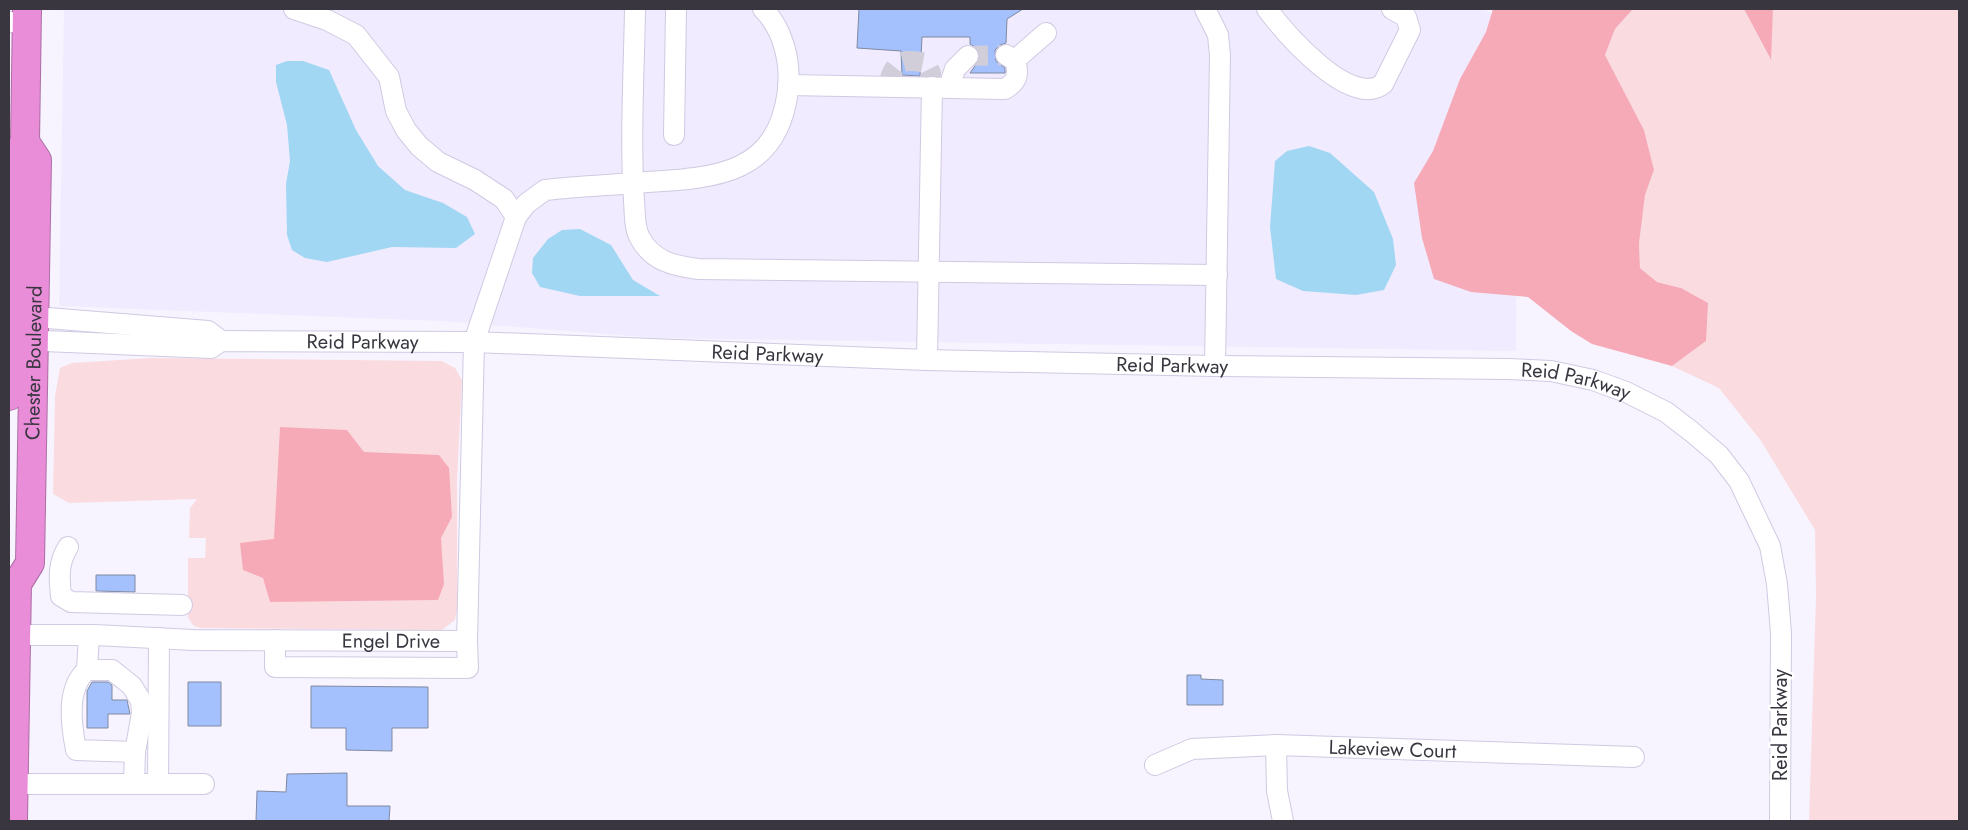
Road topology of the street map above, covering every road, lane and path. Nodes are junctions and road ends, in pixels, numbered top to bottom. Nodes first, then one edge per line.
1 (294, 9) edge
2 (635, 9) edge
3 (676, 9) edge
4 (763, 9) edge
5 (1267, 9) edge
6 (1392, 9) edge
7 (1214, 12) edge
8 (330, 14) edge
9 (21, 18) edge
10 (1046, 34) dead end
11 (968, 56) tunnel mouth
12 (788, 84) junction
13 (940, 87) junction
14 (674, 135) dead end
15 (25, 142) junction
16 (12, 183) edge
17 (633, 183) junction
18 (516, 217) junction
19 (929, 272) junction
20 (1217, 275) junction
21 (18, 328) edge
22 (474, 342) junction
23 (927, 360) junction
24 (1215, 366) junction
25 (9, 396) edge
26 (68, 547) dead end
27 (13, 577) edge
28 (182, 605) dead end
29 (13, 635) edge
30 (89, 635) junction
31 (113, 636) junction
32 (159, 638) junction
33 (275, 640) junction
34 (467, 641) junction
35 (87, 670) junction
36 (112, 670) junction
37 (1276, 745) junction
38 (135, 752) junction
39 (1634, 757) dead end
40 (1155, 765) dead end
41 (12, 771) edge
42 (134, 784) junction
43 (158, 784) junction
44 (204, 784) dead end
45 (13, 821) edge
46 (1283, 821) edge
47 (1780, 821) edge

1 - 8 street
2 - 17 street
3 - 14 street
4 - 12 street
5 - 6 street
7 - 20 street
8 - 18 street
9 - 15 highway, Chester Boulevard
10 - 13 street
11 - 13 street
12 - 13 street
12 - 17 street
13 - 19 street
15 - 16 highway, Chester Boulevard
15 - 21 highway, Chester Boulevard
16 - 21 highway, Chester Boulevard
17 - 18 street
17 - 19 street
18 - 22 street, Engel Drive
19 - 20 street
19 - 23 street
20 - 24 street
21 - 22 street, Reid Parkway
21 - 25 highway, Chester Boulevard
21 - 27 highway, Chester Boulevard
22 - 23 street, Reid Parkway
22 - 34 street, Engel Drive
23 - 24 street, Reid Parkway
24 - 47 street, Reid Parkway
26 - 28 street
27 - 29 highway, Chester Boulevard
29 - 30 street, Engel Drive
29 - 41 highway, Chester Boulevard
30 - 31 street, Engel Drive
30 - 35 street
31 - 32 street, Engel Drive
31 - 36 street
32 - 33 street, Engel Drive
32 - 43 street
33 - 34 street, Engel Drive
33 - 34 street
35 - 36 street
35 - 38 street
36 - 38 street
37 - 39 street, Lakeview Court
37 - 40 street, Lakeview Court
37 - 46 street
38 - 42 street
41 - 42 street
41 - 45 highway, Chester Boulevard
42 - 43 street
43 - 44 street

